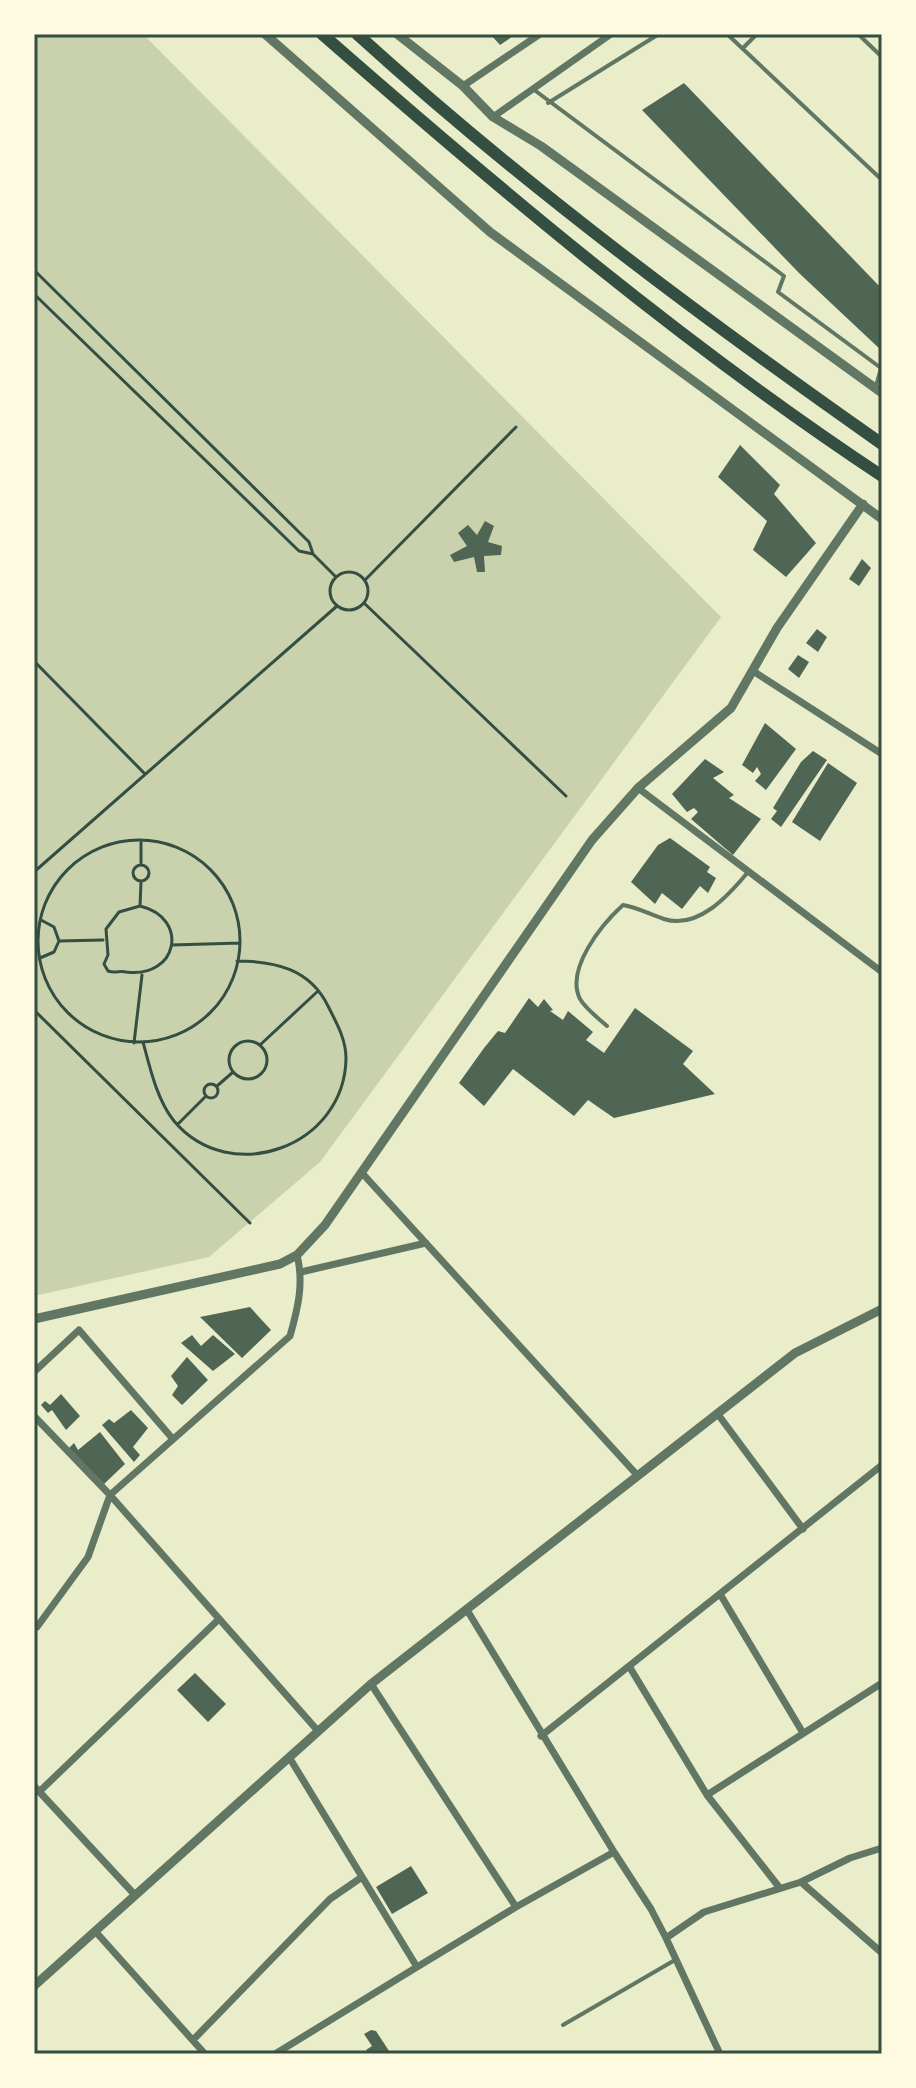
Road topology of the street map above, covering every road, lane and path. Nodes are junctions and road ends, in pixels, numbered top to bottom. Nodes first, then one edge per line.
1 (265, 34) edge
2 (322, 34) edge
3 (357, 34) edge
4 (397, 34) edge
5 (540, 34) edge
6 (611, 34) edge
7 (659, 34) edge
8 (727, 34) edge
9 (757, 34) edge
10 (858, 34) edge
11 (743, 48) junction
12 (882, 57) edge
13 (463, 86) junction
14 (533, 89) junction
15 (548, 103) junction
16 (493, 117) junction
17 (882, 180) edge
18 (34, 270) edge
19 (34, 294) edge
20 (879, 390) edge
21 (516, 427) dead end
22 (882, 444) edge
23 (882, 476) edge
24 (863, 504) junction
25 (882, 519) edge
26 (313, 554) junction
27 (336, 577) junction
28 (365, 580) junction
29 (364, 603) junction
30 (337, 606) junction
31 (34, 661) edge
32 (753, 671) junction
33 (882, 754) edge
34 (145, 774) junction
35 (638, 788) junction
36 (566, 796) dead end
37 (141, 841) junction
38 (141, 865) junction
39 (748, 871) junction
40 (34, 872) edge
41 (141, 881) junction
42 (140, 906) junction
43 (41, 920) junction
44 (36, 934) edge
45 (104, 940) junction
46 (59, 941) junction
47 (240, 943) junction
48 (172, 945) junction
49 (40, 958) junction
50 (237, 961) junction
51 (882, 972) edge
52 (142, 974) junction
53 (318, 991) junction
54 (34, 1010) edge
55 (607, 1026) dead end
56 (143, 1042) junction
57 (134, 1043) junction
58 (260, 1045) junction
59 (233, 1072) junction
60 (217, 1086) junction
61 (206, 1096) junction
62 (178, 1124) junction
63 (362, 1173) junction
64 (250, 1223) dead end
65 (426, 1243) junction
66 (297, 1255) junction
67 (301, 1272) junction
68 (882, 1309) edge
69 (34, 1319) edge
70 (34, 1372) edge
71 (717, 1413) junction
72 (34, 1416) edge
73 (172, 1438) junction
74 (882, 1465) edge
75 (638, 1476) junction
76 (110, 1495) junction
77 (803, 1529) junction
78 (720, 1594) junction
79 (467, 1610) junction
80 (219, 1619) junction
81 (35, 1627) edge
82 (629, 1666) junction
83 (882, 1683) edge
84 (371, 1684) junction
85 (318, 1731) junction
86 (803, 1733) junction
87 (541, 1736) junction
88 (289, 1757) junction
89 (36, 1789) edge
90 (707, 1795) junction
91 (882, 1848) edge
92 (614, 1852) junction
93 (362, 1877) junction
94 (801, 1882) junction
95 (779, 1887) junction
96 (135, 1895) junction
97 (516, 1907) junction
98 (95, 1931) junction
99 (666, 1938) junction
100 (882, 1953) edge
101 (676, 1960) junction
102 (417, 1967) junction
103 (34, 1986) edge
104 (563, 2025) dead end
105 (193, 2040) junction
106 (205, 2054) edge
107 (275, 2054) edge
108 (720, 2054) edge

1 - 24 street
2 - 23 highway
3 - 22 highway
4 - 13 street
5 - 13 street
6 - 14 street
7 - 15 lane
8 - 11 lane
9 - 11 lane
10 - 12 lane
11 - 17 lane
13 - 16 street
14 - 15 lane
14 - 16 street
15 - 20 lane
16 - 20 street
18 - 26 path
19 - 26 path
21 - 28 path
24 - 25 street
24 - 32 street
26 - 27 path
27 - 28 path
27 - 30 path
28 - 29 path
29 - 30 path
29 - 36 path
30 - 34 path
31 - 34 path
32 - 33 street
32 - 35 street
34 - 40 path
35 - 39 street
35 - 63 street
37 - 38 path
37 - 43 path
37 - 47 path
38 - 41 path
38 - 41 path
39 - 51 street
39 - 55 lane
41 - 42 path
42 - 45 path
42 - 48 path
43 - 44 path
43 - 46 path
44 - 49 path
45 - 46 path
45 - 52 path
46 - 49 path
47 - 48 path
47 - 50 path
48 - 52 path
49 - 57 path
50 - 53 path
50 - 56 path
52 - 57 path
53 - 58 path
53 - 62 path
54 - 64 path
56 - 57 path
56 - 62 path
58 - 59 path
58 - 59 path
59 - 60 path
60 - 61 path
60 - 61 path
61 - 62 path
63 - 65 street
63 - 66 street
65 - 67 street
65 - 75 street
66 - 67 street
66 - 69 street
67 - 73 street
68 - 71 street
70 - 73 street
71 - 75 street
71 - 77 street
72 - 76 street
73 - 76 street
74 - 77 street
75 - 79 street
76 - 80 street
76 - 81 street
77 - 78 street
78 - 82 street
78 - 86 street
79 - 84 street
79 - 87 street
80 - 85 street
80 - 89 street
82 - 87 street
82 - 90 street
83 - 86 street
84 - 85 street
84 - 97 street
85 - 88 street
86 - 90 street
87 - 92 street
88 - 93 street
88 - 96 street
89 - 96 street
90 - 95 street
91 - 94 street
92 - 97 street
92 - 99 street
93 - 102 street
93 - 105 street
94 - 95 street
94 - 100 street
95 - 99 street
96 - 98 street
97 - 102 street
98 - 103 street
98 - 105 street
99 - 101 street
101 - 104 lane
101 - 108 street
102 - 107 street
105 - 106 street

